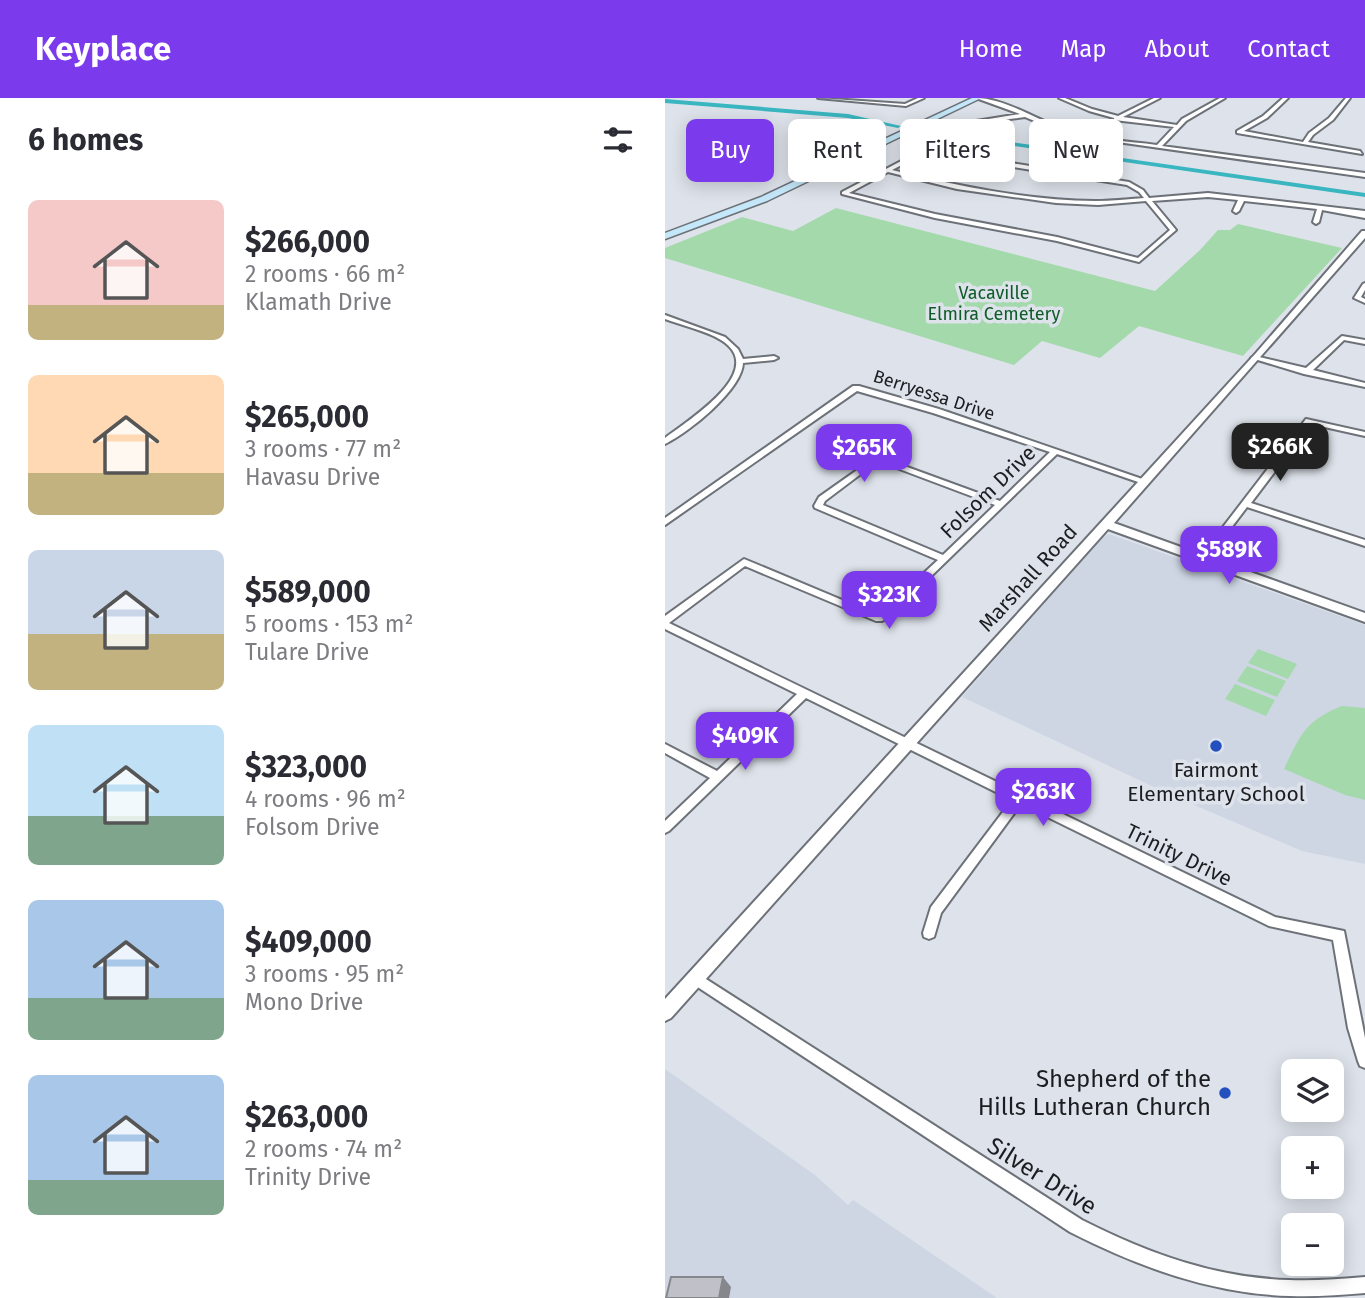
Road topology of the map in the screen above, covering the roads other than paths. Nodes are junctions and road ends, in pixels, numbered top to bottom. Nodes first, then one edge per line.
1 (820, 98) edge
2 (922, 98) edge
3 (978, 98) edge
4 (1061, 98) edge
5 (1158, 98) edge
6 (1223, 98) edge
7 (1286, 98) edge
8 (1349, 98) edge
9 (1016, 100) dead end
10 (1081, 100) dead end
11 (1069, 102) junction
12 (1005, 104) junction
13 (1025, 115) junction
14 (1116, 118) junction
15 (998, 119) edge
16 (1177, 126) junction
17 (886, 142) edge
18 (1305, 143) junction
19 (1159, 146) junction
20 (1363, 152) edge
21 (886, 170) edge
22 (886, 170) edge
23 (1345, 172) junction
24 (1365, 175) edge
25 (800, 182) edge
26 (811, 182) edge
27 (864, 182) edge
28 (1242, 198) junction
29 (1148, 199) junction
30 (1320, 208) junction
31 (1236, 211) dead end
32 (1365, 214) edge
33 (1316, 222) dead end
34 (1365, 233) edge
35 (665, 236) edge
36 (665, 243) edge
37 (1365, 285) edge
38 (1365, 301) edge
39 (665, 317) edge
40 (1365, 342) edge
41 (775, 358) dead end
42 (1255, 358) junction
43 (740, 362) junction
44 (1307, 372) junction
45 (1365, 386) edge
46 (1365, 433) edge
47 (665, 442) edge
48 (1056, 451) junction
49 (1144, 481) junction
50 (1001, 504) junction
51 (1246, 504) junction
52 (665, 522) edge
53 (1105, 524) junction
54 (1365, 543) edge
55 (945, 559) junction
56 (1203, 559) junction
57 (1365, 618) edge
58 (665, 623) edge
59 (804, 694) junction
60 (907, 744) junction
61 (665, 748) edge
62 (718, 776) junction
63 (1019, 799) junction
64 (665, 828) edge
65 (929, 933) dead end
66 (695, 978) junction
67 (665, 1012) edge
68 (1365, 1061) edge
69 (1365, 1285) edge

1 - 2 street
3 - 12 street
3 - 17 main road
4 - 11 street
5 - 14 street
6 - 16 street
7 - 18 street
8 - 18 street
9 - 12 street
10 - 11 street
11 - 14 street
12 - 13 street
13 - 15 street
13 - 19 street
14 - 16 street
16 - 19 street
18 - 20 street
19 - 23 street
20 - 23 street
21 - 29 street
22 - 29 street
23 - 24 street
25 - 35 main road
26 - 36 main road
27 - 29 street
28 - 29 street
28 - 30 street
28 - 31 street
30 - 32 street
30 - 33 street
34 - 42 street, Marshall Road
37 - 38 street
39 - 43 street
40 - 44 street
41 - 43 street
42 - 44 street
42 - 49 street, Marshall Road
43 - 47 street
44 - 45 street
46 - 51 street
48 - 49 street, Berryessa Drive
48 - 50 street, Folsom Drive
48 - 52 street, Berryessa Drive
49 - 53 street, Marshall Road
50 - 55 street, Folsom Drive
50 - 55 street
51 - 54 street
51 - 56 street
53 - 56 street
53 - 60 street, Marshall Road
55 - 58 street, Folsom Drive
56 - 57 street
58 - 59 street, Trinity Drive
59 - 60 street, Trinity Drive
59 - 62 street
60 - 63 street, Trinity Drive
60 - 66 street, Marshall Road
61 - 62 street
62 - 64 street
63 - 65 street
63 - 68 street, Trinity Drive
66 - 67 street, Marshall Road
66 - 69 street, Silver Drive

